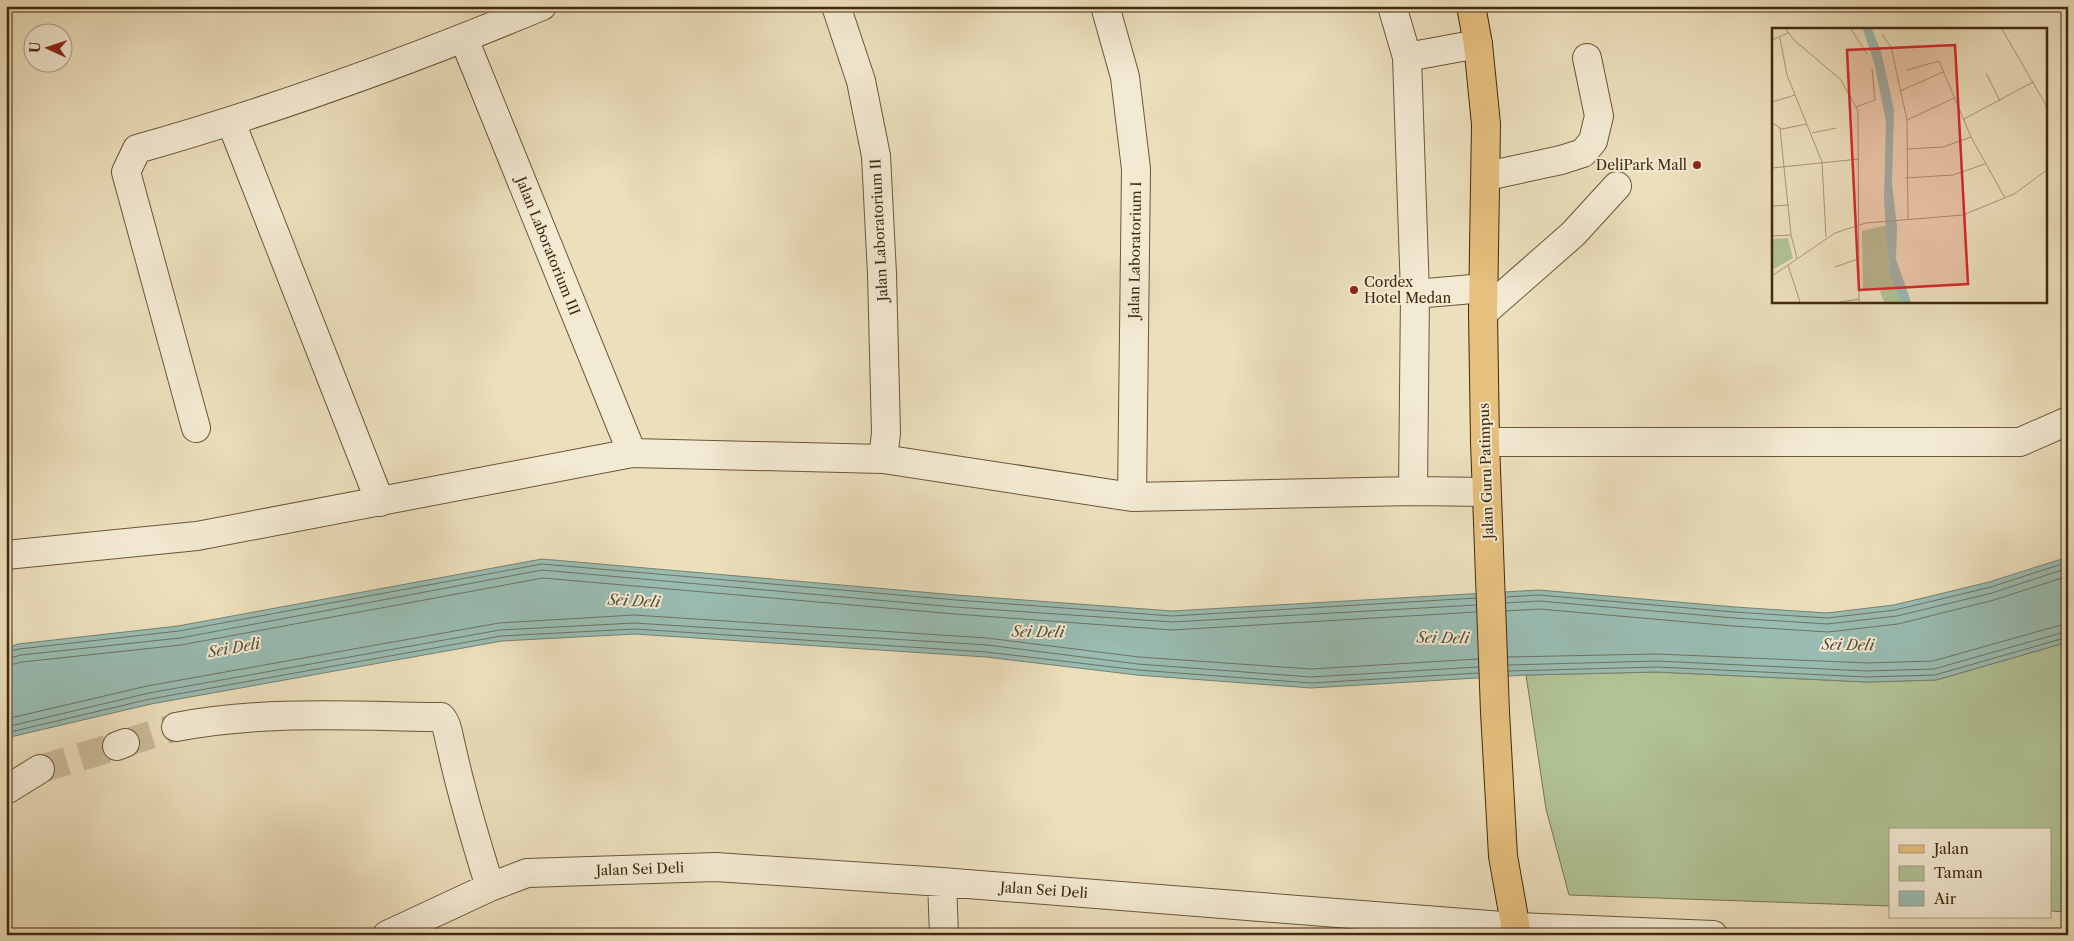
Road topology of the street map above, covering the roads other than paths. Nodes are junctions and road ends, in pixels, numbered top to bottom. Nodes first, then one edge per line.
1 (542, 6) edge
2 (836, 6) edge
3 (1105, 6) edge
4 (1392, 6) edge
5 (1471, 6) edge
6 (464, 39) junction
7 (1478, 44) junction
8 (1407, 57) junction
9 (1587, 58) dead end
10 (231, 122) junction
11 (1487, 176) junction
12 (1617, 186) dead end
13 (1415, 294) junction
14 (1483, 301) junction
15 (2068, 421) edge
16 (196, 428) dead end
17 (1485, 442) junction
18 (632, 454) junction
19 (883, 459) junction
20 (1413, 491) junction
21 (1486, 492) junction
22 (1132, 497) junction
23 (380, 502) junction
24 (6, 555) edge
25 (176, 728) tunnel mouth
26 (40, 770) tunnel mouth
27 (6, 790) edge
28 (942, 882) junction
29 (490, 887) junction
30 (1516, 931) edge
31 (387, 935) edge
32 (944, 935) edge
33 (1714, 935) edge

1 - 6 street
2 - 19 street, Jalan Laboratorium II
3 - 22 street, Jalan Laboratorium I
4 - 8 street
5 - 7 main road, Jalan Guru Patimpus
6 - 10 street
6 - 18 street, Jalan Laboratorium III
7 - 8 street
7 - 11 main road, Jalan Guru Patimpus
8 - 13 street
9 - 11 street
10 - 16 street
10 - 23 street
11 - 14 main road, Jalan Guru Patimpus
12 - 14 street
13 - 14 street
13 - 20 street
14 - 17 main road, Jalan Guru Patimpus
15 - 17 street
17 - 21 main road, Jalan Guru Patimpus
18 - 19 street
18 - 23 street
19 - 22 street
20 - 21 street
20 - 22 street
21 - 30 main road, Jalan Guru Patimpus
23 - 24 street
25 - 29 street
26 - 27 street
28 - 29 street, Jalan Sei Deli
28 - 30 street, Jalan Sei Deli
28 - 32 street
29 - 31 street, Jalan Sei Deli
30 - 33 street, Jalan Sei Deli

